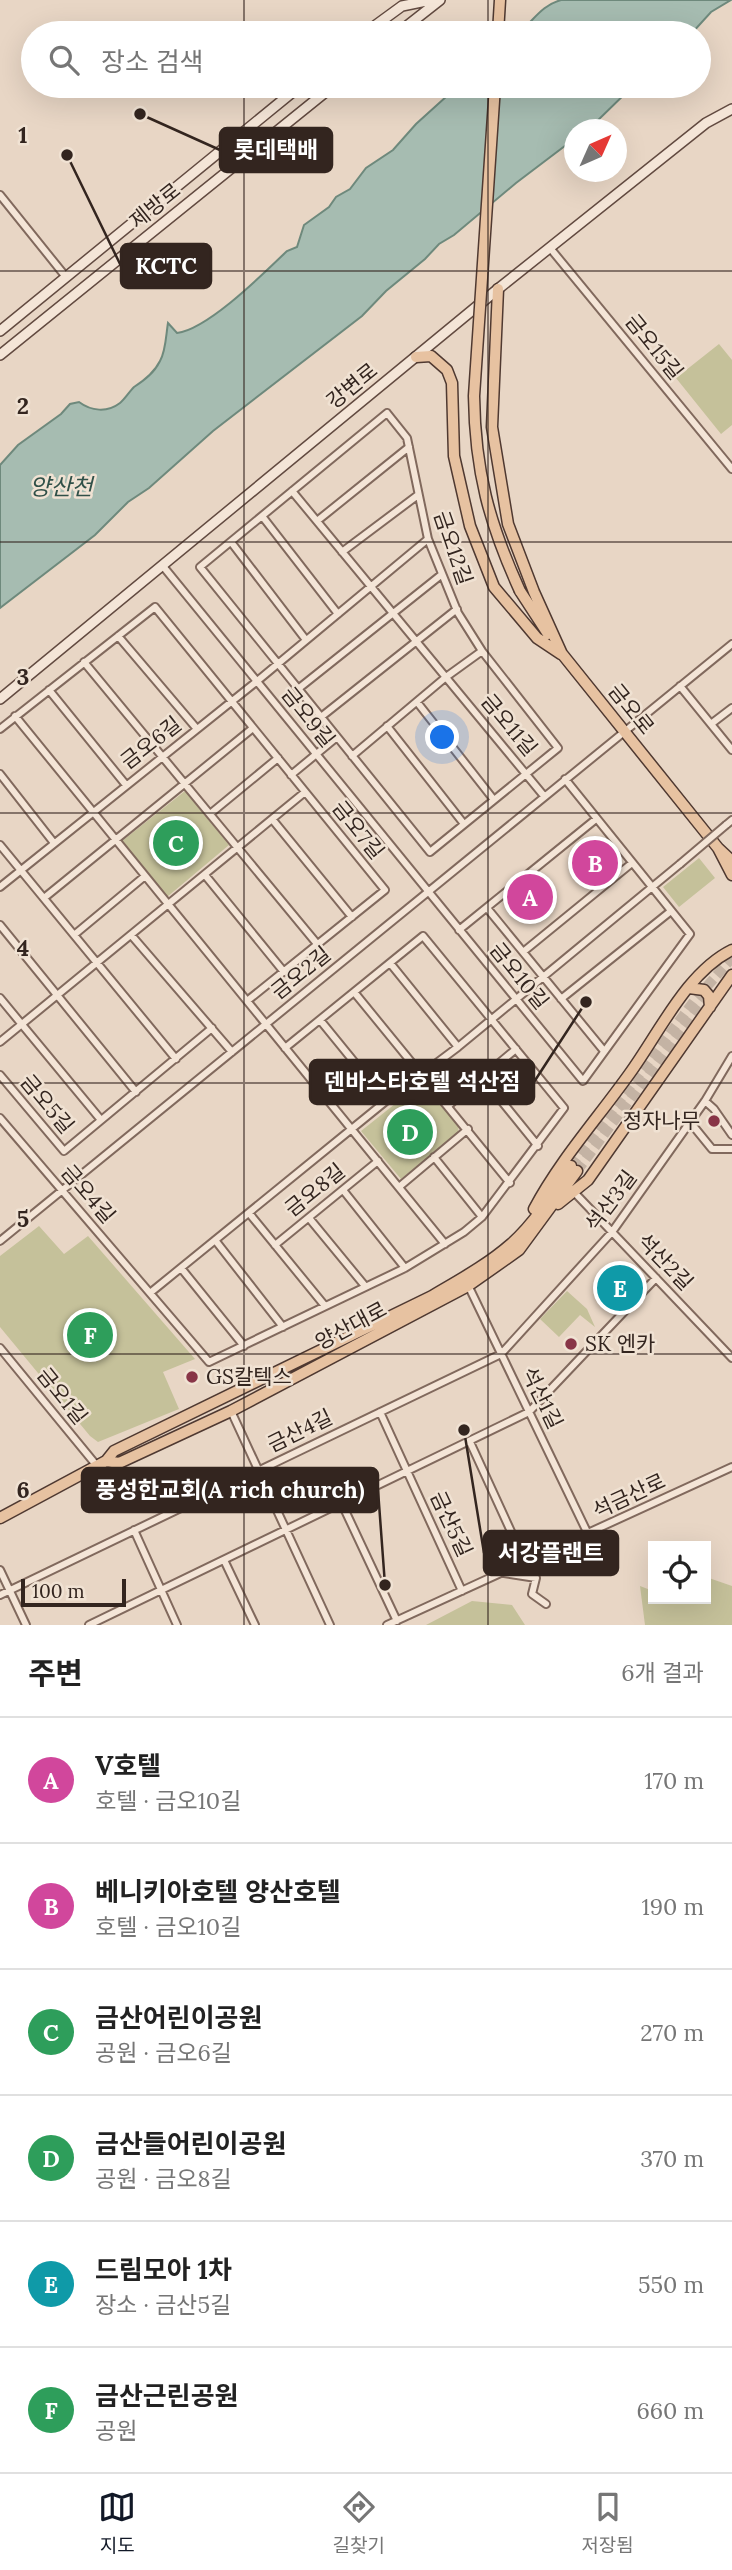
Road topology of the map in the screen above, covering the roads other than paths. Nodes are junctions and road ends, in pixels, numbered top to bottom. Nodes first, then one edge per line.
1 (431, 0) edge
2 (440, 0) edge
3 (500, 0) edge
4 (381, 21) edge
5 (413, 21) edge
6 (499, 21) edge
7 (285, 98) edge
8 (318, 98) edge
9 (494, 98) edge
10 (732, 109) edge
11 (0, 195) edge
12 (550, 248) junction
13 (66, 277) junction
14 (498, 289) junction
15 (0, 331) edge
16 (0, 355) edge
17 (416, 357) junction
18 (409, 447) junction
19 (732, 469) edge
20 (292, 491) junction
21 (418, 495) junction
22 (262, 516) junction
23 (317, 521) junction
24 (428, 539) junction
25 (231, 542) junction
26 (342, 552) junction
27 (162, 565) junction
28 (441, 575) junction
29 (371, 586) junction
30 (457, 609) junction
31 (394, 613) junction
32 (338, 614) junction
33 (118, 636) junction
34 (306, 640) junction
35 (417, 642) junction
36 (732, 644) edge
37 (482, 651) junction
38 (562, 654) junction
39 (84, 662) junction
40 (278, 664) junction
41 (446, 677) junction
42 (256, 682) junction
43 (680, 686) junction
44 (298, 689) junction
45 (49, 690) junction
46 (0, 699) edge
47 (231, 701) junction
48 (417, 702) junction
49 (732, 708) edge
50 (15, 716) junction
51 (321, 717) junction
52 (711, 724) junction
53 (387, 726) junction
54 (253, 727) junction
55 (0, 729) edge
56 (197, 729) junction
57 (624, 731) junction
58 (337, 737) junction
59 (732, 750) edge
60 (316, 755) junction
61 (162, 756) junction
62 (352, 756) junction
63 (278, 758) junction
64 (0, 774) edge
65 (526, 774) junction
66 (291, 775) junction
67 (565, 779) junction
68 (185, 784) junction
69 (126, 785) junction
70 (305, 792) junction
71 (544, 796) junction
72 (494, 800) junction
73 (92, 811) junction
74 (210, 814) junction
75 (596, 818) junction
76 (272, 819) junction
77 (729, 822) edge
78 (464, 824) junction
79 (116, 841) junction
80 (54, 843) junction
81 (0, 845) edge
82 (238, 848) junction
83 (718, 848) junction
84 (732, 861) edge
85 (632, 863) junction
86 (21, 870) junction
87 (205, 875) junction
88 (732, 875) edge
89 (145, 876) junction
90 (651, 886) junction
91 (0, 887) edge
92 (427, 892) junction
93 (44, 898) junction
94 (168, 905) junction
95 (487, 908) junction
96 (671, 911) junction
97 (352, 917) junction
98 (0, 925) edge
99 (458, 930) junction
100 (74, 934) junction
101 (132, 936) junction
102 (318, 945) junction
103 (731, 950) edge
104 (523, 952) junction
105 (390, 963) junction
106 (97, 964) junction
107 (284, 972) junction
108 (732, 975) edge
109 (542, 976) junction
110 (689, 988) junction
111 (354, 992) junction
112 (58, 995) junction
113 (0, 998) edge
114 (514, 999) junction
115 (561, 999) junction
116 (247, 1002) junction
117 (710, 1007) junction
118 (491, 1019) junction
119 (320, 1020) junction
120 (21, 1024) junction
121 (266, 1024) junction
122 (212, 1028) junction
123 (0, 1042) edge
124 (458, 1046) junction
125 (285, 1048) junction
126 (516, 1049) junction
127 (604, 1051) junction
128 (232, 1052) junction
129 (732, 1056) edge
130 (176, 1059) junction
131 (422, 1073) junction
132 (0, 1075) edge
133 (482, 1077) junction
134 (136, 1092) junction
135 (386, 1101) junction
136 (705, 1101) junction
137 (449, 1105) junction
138 (0, 1118) edge
139 (101, 1121) junction
140 (690, 1122) junction
141 (352, 1129) junction
142 (468, 1129) junction
143 (732, 1135) edge
144 (538, 1146) junction
145 (732, 1149) edge
146 (434, 1157) junction
147 (378, 1161) junction
148 (510, 1183) junction
149 (398, 1187) junction
150 (344, 1190) junction
151 (62, 1191) junction
152 (573, 1191) junction
153 (248, 1213) junction
154 (547, 1214) junction
155 (482, 1217) junction
156 (309, 1218) junction
157 (525, 1228) junction
158 (612, 1232) junction
159 (215, 1240) junction
160 (0, 1241) edge
161 (445, 1244) junction
162 (275, 1245) junction
163 (181, 1268) junction
164 (405, 1268) junction
165 (656, 1278) junction
166 (466, 1282) junction
167 (365, 1286) junction
168 (150, 1293) junction
169 (325, 1306) junction
170 (283, 1327) junction
171 (244, 1346) junction
172 (0, 1349) edge
173 (501, 1354) junction
174 (732, 1358) edge
175 (231, 1411) junction
176 (380, 1412) junction
177 (529, 1412) junction
178 (470, 1442) junction
179 (101, 1464) junction
180 (732, 1467) edge
181 (257, 1471) junction
182 (407, 1472) junction
183 (342, 1504) junction
184 (0, 1518) edge
185 (134, 1530) junction
186 (286, 1530) junction
187 (588, 1534) junction
188 (224, 1560) junction
189 (525, 1562) junction
190 (0, 1570) edge
191 (502, 1573) junction
192 (9, 1590) junction
193 (161, 1591) junction
194 (462, 1591) junction
195 (0, 1595) edge
196 (546, 1604) dead end
197 (397, 1621) junction
198 (105, 1622) edge
199 (26, 1625) edge
200 (89, 1625) edge
201 (177, 1625) edge
202 (255, 1625) edge
203 (330, 1625) edge
204 (387, 1625) edge

1 - 4 street
2 - 5 street
3 - 6 main road
7 - 13 street
8 - 16 street, 제방로
9 - 38 main road, 금오로, bridge
10 - 12 street, 강변로
11 - 13 street
12 - 14 street, 강변로
12 - 19 street, 금오15길
13 - 15 street
14 - 17 street, 강변로
14 - 38 main road
17 - 27 street, 강변로
17 - 38 main road
18 - 20 street, 금오12길
18 - 21 street, 금오12길
18 - 23 street
20 - 22 street, 금오12길
20 - 23 street, 금오11길
21 - 24 street, 금오12길
21 - 26 street
22 - 25 street, 금오12길
22 - 32 street
23 - 26 street, 금오11길
24 - 28 street, 금오12길
24 - 29 street
25 - 34 street
25 - 40 street, 금오12길
26 - 29 street, 금오11길
27 - 42 street, 금오9길
27 - 46 street, 강변로
28 - 30 street, 금오12길
28 - 31 street
29 - 31 street, 금오11길
29 - 32 street
30 - 35 street
30 - 37 street, 금오12길
31 - 35 street, 금오11길
31 - 44 street
32 - 34 street
33 - 39 street, 금오7길
33 - 47 street, 금오7길
33 - 56 street
34 - 40 street
35 - 41 street, 금오11길
35 - 51 street
36 - 43 street, 금오2길
37 - 41 street
37 - 65 street, 금오12길
38 - 57 main road, 금오로
39 - 45 street, 금오7길
39 - 61 street
40 - 42 street, 금오6길
40 - 44 street, 금오12길
41 - 48 street
41 - 65 street, 금오11길
42 - 47 street, 금오6길
42 - 60 street, 금오9길
43 - 52 street
43 - 57 street, 금오2길
44 - 51 street, 금오12길
45 - 50 street, 금오7길
45 - 69 street
47 - 54 street, 금오7길
47 - 56 street, 금오6길
48 - 53 street
48 - 72 street
49 - 52 street
50 - 55 street
50 - 73 street
51 - 58 street, 금오12길
52 - 59 street
53 - 62 street
53 - 78 street
54 - 63 street, 금오7길
54 - 68 street
56 - 61 street, 금오6길
57 - 67 street, 금오2길
57 - 83 main road, 금오로
58 - 60 street
58 - 62 street, 금오12길
60 - 66 street
60 - 92 street, 금오9길
61 - 68 street
61 - 69 street, 금오6길
62 - 78 street, 금오12길
63 - 66 street, 금오7길
63 - 74 street
64 - 80 street
65 - 71 street, 금오11길
65 - 72 street, 금오12길
66 - 70 street, 금오7길
67 - 71 street, 금오2길
67 - 75 street, 금오10길
68 - 74 street
68 - 79 street
69 - 73 street, 금오6길
70 - 76 street
70 - 97 street, 금오7길
71 - 92 street, 금오2길
72 - 78 street, 금오12길
73 - 79 street
73 - 80 street
74 - 82 street
75 - 85 street, 금오10길
75 - 95 street
76 - 82 street
76 - 97 street
77 - 90 street, bridge
79 - 89 street
79 - 93 street
80 - 86 street
81 - 86 street
82 - 87 street
82 - 102 street
83 - 84 main road, 금오로
83 - 88 main road, 금오로
85 - 90 street, 금오10길
85 - 104 street, 금오10길
86 - 91 street
86 - 93 street
87 - 94 street
87 - 107 street
89 - 94 street
89 - 100 street
90 - 96 street, 금오10길
90 - 109 street
92 - 99 street, 금오10길
92 - 121 street, 금오2길
93 - 100 street
94 - 101 street
94 - 116 street
95 - 99 street
95 - 104 street, 금오10길
96 - 115 street, 금오10길
96 - 127 street, 금오10길
97 - 102 street, 금오7길
98 - 112 street
99 - 114 street, 금오10길
100 - 106 street
101 - 106 street
101 - 122 street
102 - 107 street, 금오7길
103 - 110 main road
104 - 109 street, 금오10길
105 - 111 street, 금오4길
105 - 118 street, 금오4길
105 - 124 street
106 - 112 street
106 - 130 street
107 - 116 street, 금오7길
108 - 117 main road
109 - 114 street
109 - 115 street, 금오10길
110 - 117 main road
110 - 157 main road
111 - 119 street, 금오4길
111 - 131 street
112 - 120 street
112 - 134 street
113 - 120 street, 금오5길
114 - 118 street
114 - 127 street, 금오10길
115 - 127 street, 금오10길
116 - 121 street
117 - 152 main road
118 - 124 street
118 - 126 street, 금오4길
119 - 125 street, 금오4길
119 - 135 street
120 - 123 street
120 - 139 street, 금오5길
121 - 125 street
121 - 128 street, 금오2길
122 - 128 street
122 - 130 street, 금오5길
124 - 131 street
125 - 141 street
126 - 133 street
126 - 144 street, 금오4길
128 - 151 street, 금오2길
129 - 136 street, 석산3길
130 - 134 street, 금오5길
131 - 135 street
131 - 137 street
132 - 139 street, 금오5길
133 - 137 street
133 - 144 street
134 - 139 street, 금오5길
135 - 141 street
136 - 140 street, 석산3길
136 - 143 street
137 - 142 street
138 - 151 street, 금오4길
140 - 145 street
140 - 158 street, 석산3길
141 - 147 street
141 - 153 street
142 - 146 street
142 - 148 street
144 - 148 street, 금오4길
146 - 149 street
146 - 155 street
147 - 149 street
147 - 150 street, 금오8길
148 - 155 street, 금오4길
149 - 161 street
150 - 156 street, 금오8길
150 - 164 street
151 - 160 street, 금오2길
151 - 168 street, 금오4길
152 - 154 main road
152 - 158 street, 석산2길
153 - 159 street
153 - 162 street
154 - 157 main road, 양산대로
154 - 166 main road, 양산대로
155 - 161 street, 금오4길
156 - 162 street, 금오8길
156 - 167 street
157 - 166 main road, 양산대로
158 - 165 street, 석산2길
158 - 173 street, 석산3길
159 - 163 street
159 - 170 street
161 - 164 street, 금오4길
162 - 169 street
163 - 168 street
163 - 171 street
164 - 167 street, 금오4길
165 - 174 street, 석산2길
165 - 177 street, 금산5길
166 - 173 street, 석산1길
166 - 175 main road, 양산대로
166 - 179 main road, 양산대로
167 - 169 street, 금오4길
168 - 171 street, 금오4길
169 - 170 street, 금오4길
170 - 171 street, 금오4길
172 - 179 street, 금오1길
173 - 176 street, 금산4길
173 - 177 street, 석산1길
175 - 179 main road, 양산대로
175 - 181 street
176 - 181 street, 금산4길
176 - 182 street
177 - 178 street, 금산5길
177 - 187 street, 석산1길
178 - 182 street, 금산5길
178 - 189 street
179 - 184 main road, 양산대로
180 - 187 street, 석금산로
181 - 185 street, 금산4길
181 - 186 street
182 - 183 street, 금산5길
182 - 194 street, 금산5길
183 - 186 street, 금산5길
183 - 197 street
185 - 192 street, 금산4길
185 - 193 street
186 - 188 street, 금산5길
186 - 203 street
187 - 189 street, 석금산로
188 - 193 street, 금산5길
188 - 202 street
189 - 191 street, 석금산로
190 - 192 street
191 - 194 street, 석금산로
191 - 196 street
192 - 195 street, 금산4길
192 - 199 street
193 - 198 street, 금산5길
193 - 201 street
194 - 197 street, 석금산로
197 - 204 street, 석금산로
198 - 200 street, 금산5길

